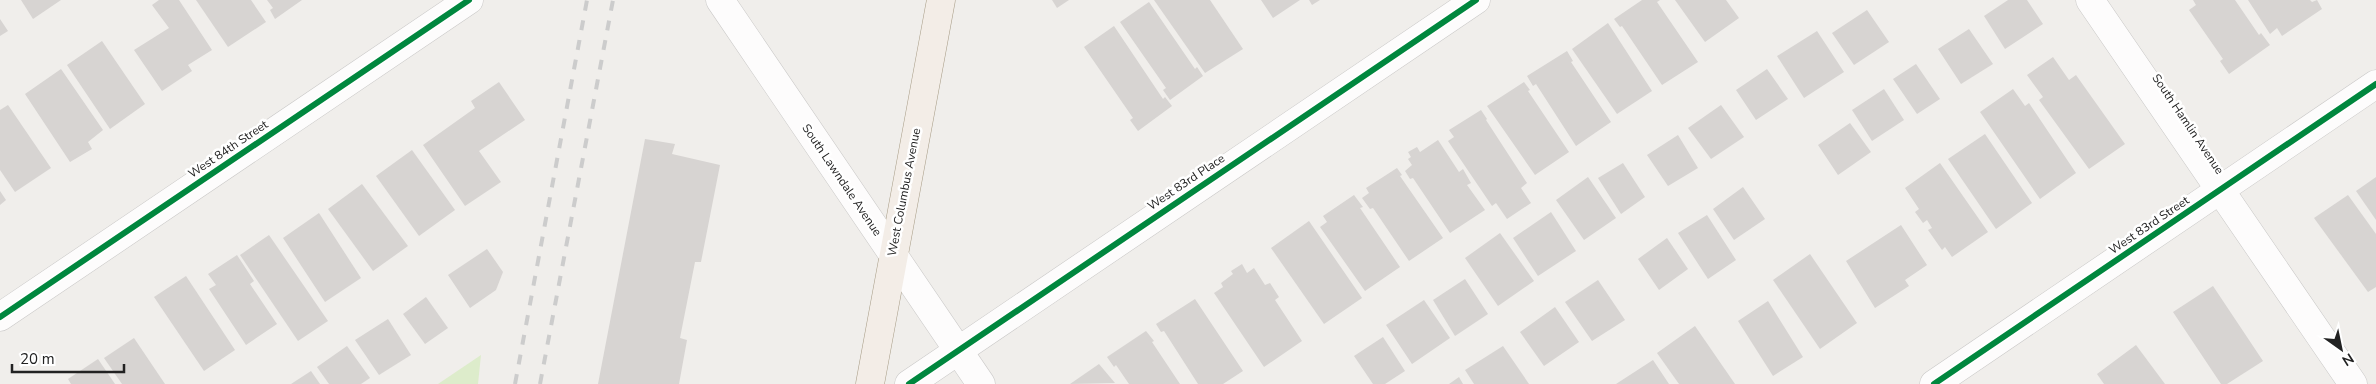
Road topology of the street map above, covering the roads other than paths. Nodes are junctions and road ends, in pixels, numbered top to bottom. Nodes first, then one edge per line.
1 (469, 0) edge
2 (720, 0) edge
3 (941, 0) edge
4 (1476, 0) edge
5 (2090, 0) edge
6 (2376, 84) edge
7 (2220, 190) junction
8 (893, 254) junction
9 (0, 318) edge
10 (958, 350) junction
11 (870, 384) edge
12 (909, 384) edge
13 (981, 384) edge
14 (1934, 384) edge
15 (2353, 384) edge

1 - 9 street, West 84th Street
2 - 8 street, South Lawndale Avenue
3 - 8 main road, West Columbus Avenue
4 - 10 street, West 83rd Place
5 - 7 street, South Hamlin Avenue
6 - 7 street, West 83rd Street
7 - 14 street, West 83rd Street
7 - 15 street, South Hamlin Avenue
8 - 10 street, South Lawndale Avenue
8 - 11 main road, West Columbus Avenue
10 - 12 street, West 83rd Place
10 - 13 street, South Lawndale Avenue

